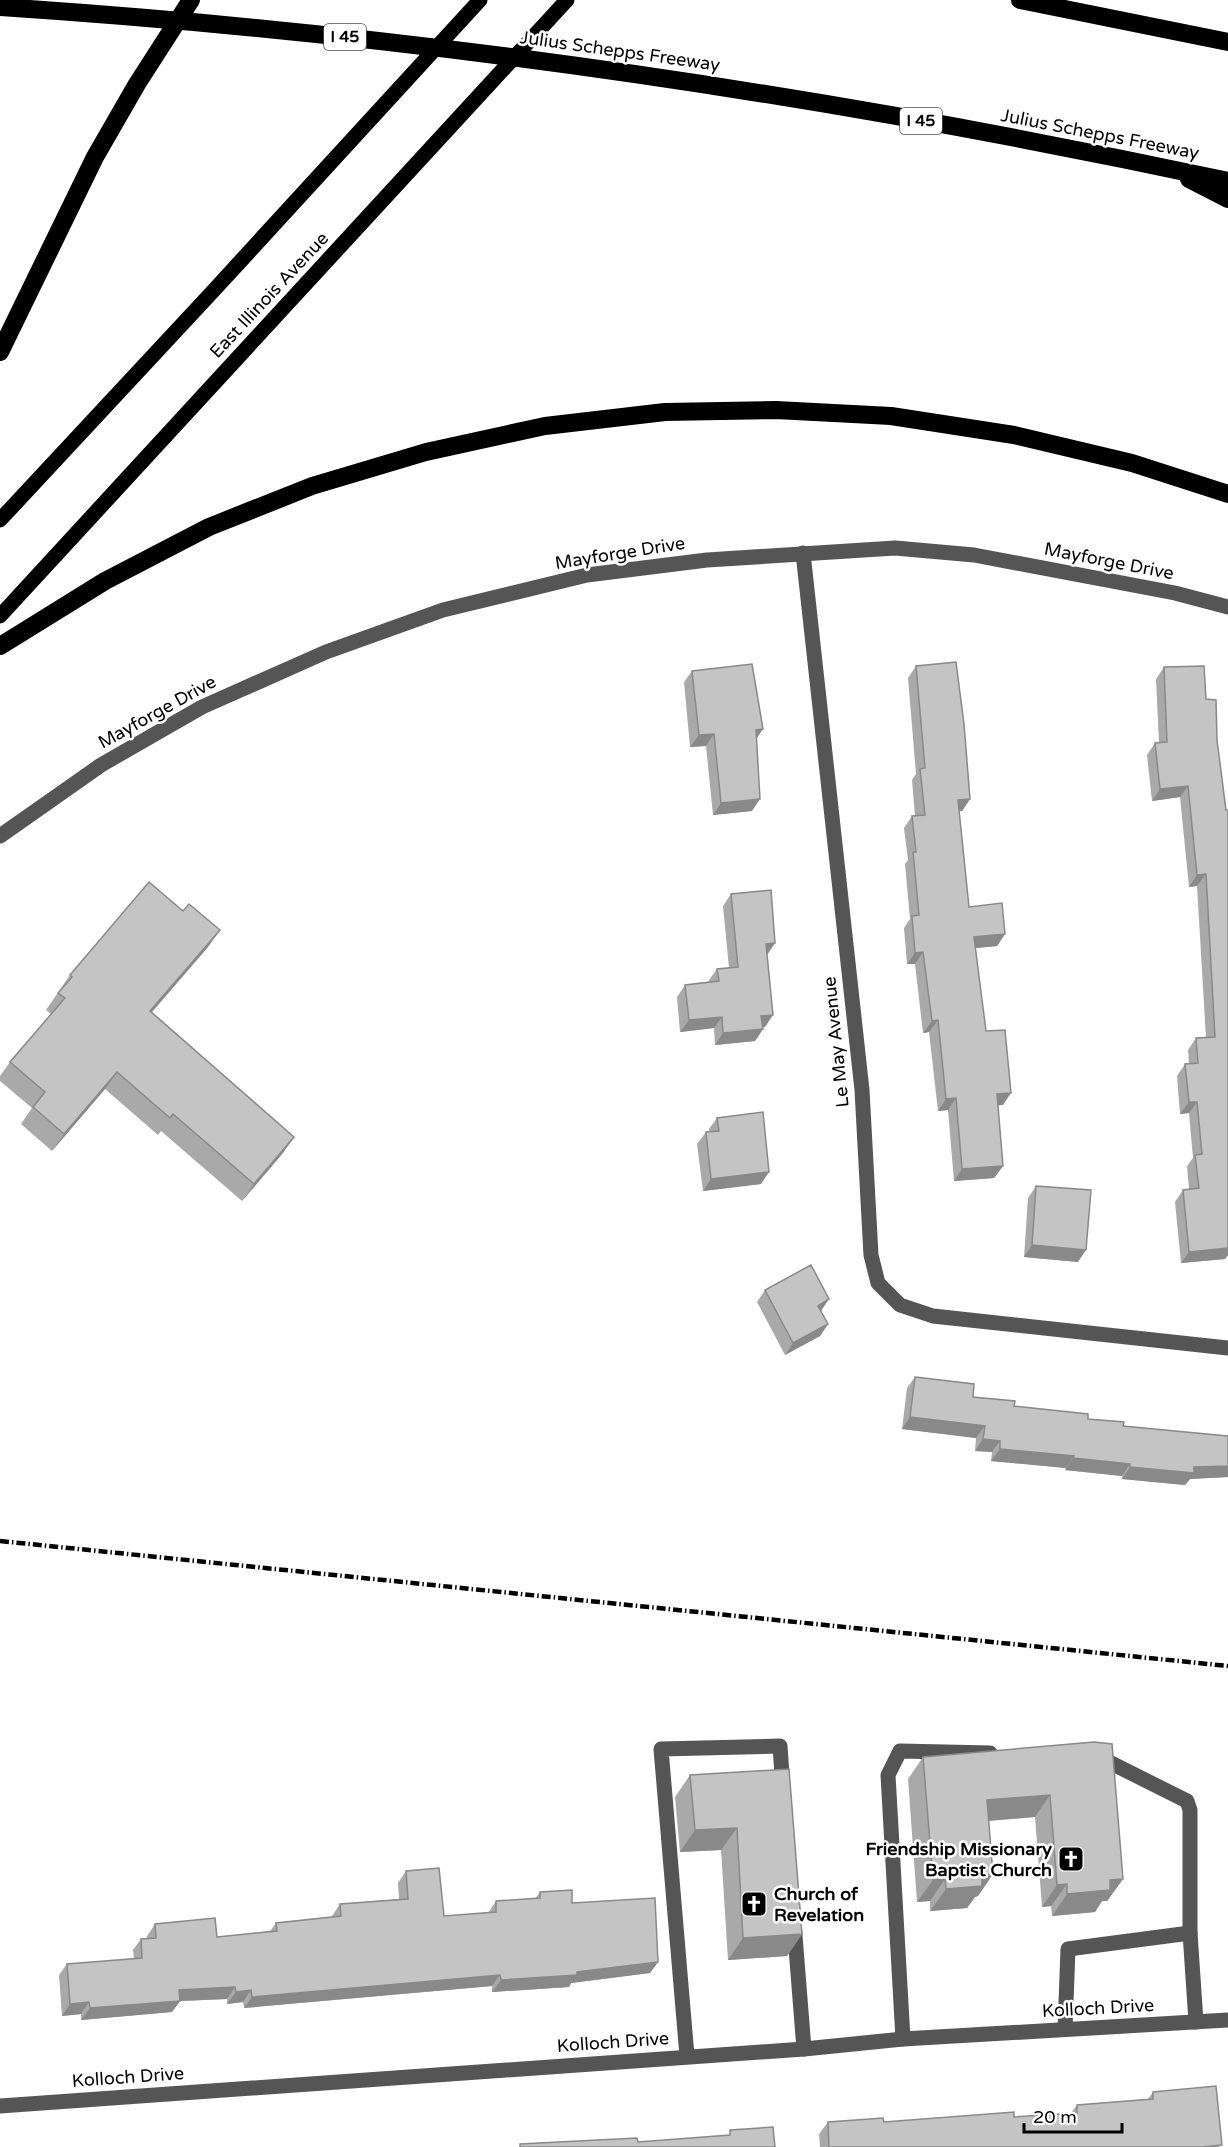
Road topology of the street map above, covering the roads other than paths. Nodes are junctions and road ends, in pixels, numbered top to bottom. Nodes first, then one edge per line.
1 (191, 0) edge
2 (480, 0) edge
3 (567, 0) edge
4 (1020, 0) edge
5 (8, 8) edge
6 (1228, 42) edge
7 (1169, 168) junction
8 (1228, 181) edge
9 (1228, 199) edge
10 (0, 352) edge
11 (1228, 494) edge
12 (0, 519) edge
13 (803, 553) junction
14 (1228, 607) edge
15 (0, 616) edge
16 (0, 646) edge
17 (0, 836) edge
18 (1228, 1348) edge
19 (1005, 1754) edge
20 (1074, 1755) edge
21 (785, 1805) edge
22 (793, 1909) edge
23 (1190, 1933) junction
24 (1228, 2020) edge
25 (1196, 2022) junction
26 (1065, 2029) junction
27 (903, 2039) junction
28 (804, 2049) junction
29 (687, 2056) junction
30 (0, 2106) edge

1 - 10 highway
2 - 12 main road
3 - 15 main road, East Illinois Avenue
4 - 6 highway
5 - 7 highway, Julius Schepps Freeway / I 45
7 - 8 highway, Julius Schepps Freeway / I 45
7 - 9 highway
11 - 16 highway
13 - 14 street, Mayforge Drive
13 - 17 street, Mayforge Drive
13 - 18 street, Le May Avenue
19 - 27 street
20 - 23 street
21 - 29 street
22 - 28 street
23 - 25 street
23 - 26 street
24 - 25 street, Kolloch Drive
25 - 26 street, Kolloch Drive
26 - 27 street, Kolloch Drive
27 - 28 street, Kolloch Drive
28 - 29 street, Kolloch Drive
29 - 30 street, Kolloch Drive

